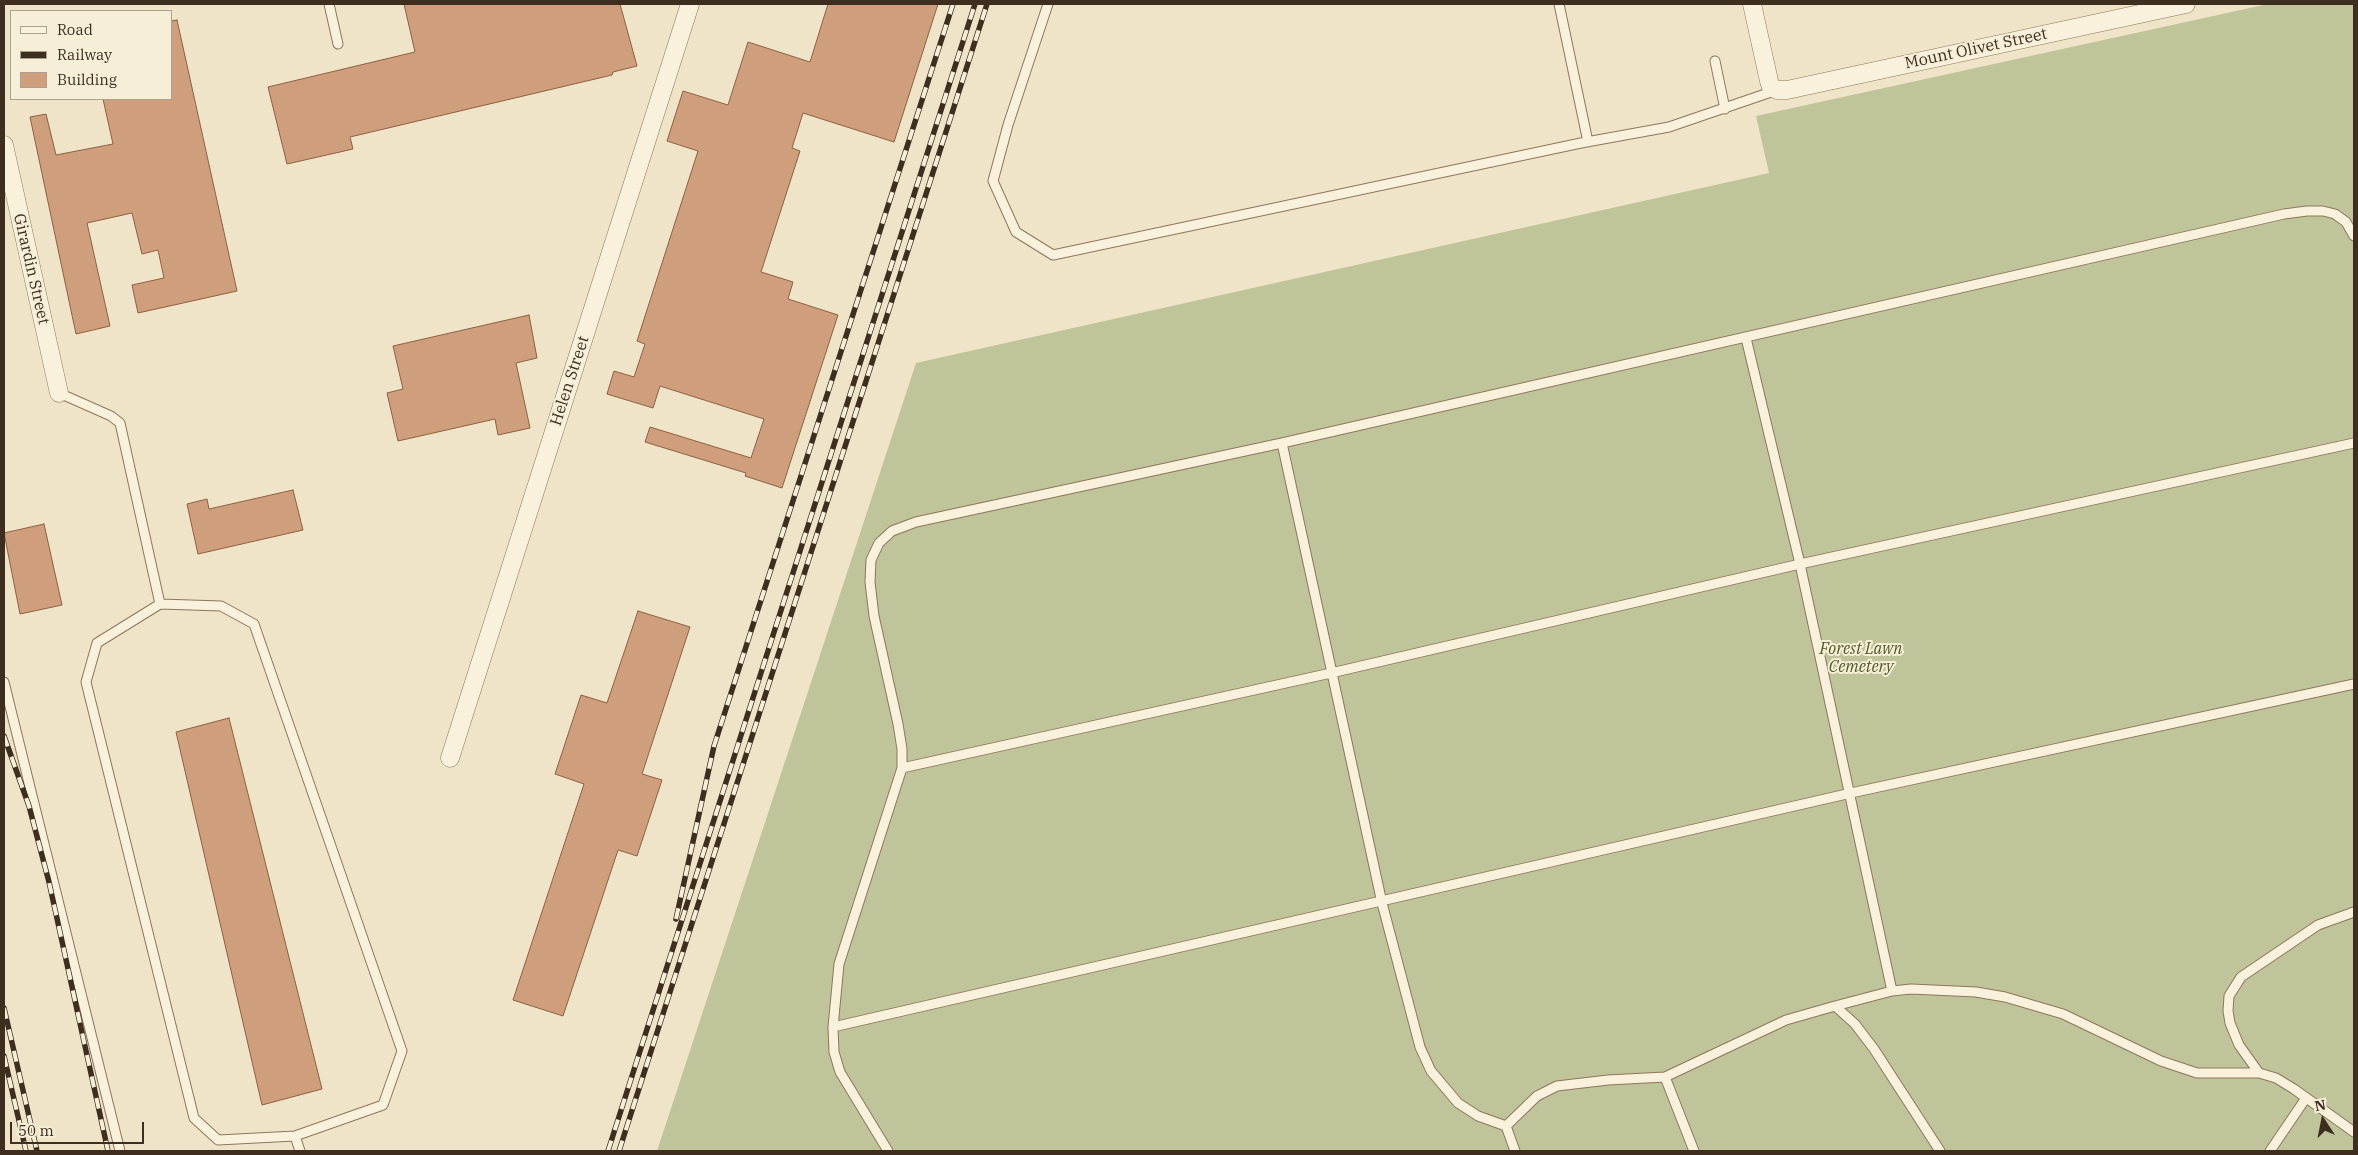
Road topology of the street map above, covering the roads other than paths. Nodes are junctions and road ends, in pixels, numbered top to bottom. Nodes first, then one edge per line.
1 (329, 4) edge
2 (690, 4) edge
3 (1048, 4) edge
4 (1558, 4) edge
5 (1752, 4) edge
6 (2186, 4) edge
7 (338, 44) dead end
8 (1715, 61) dead end
9 (1773, 85) junction
10 (1725, 109) junction
11 (1588, 142) junction
12 (4, 145) edge
13 (2354, 236) edge
14 (1746, 338) junction
15 (59, 394) joint
16 (1282, 443) junction
17 (2354, 443) edge
18 (1800, 564) junction
19 (160, 604) junction
20 (1331, 673) junction
21 (4, 682) edge
22 (2354, 684) edge
23 (450, 758) dead end
24 (902, 768) junction
25 (1851, 794) junction
26 (1382, 903) junction
27 (2354, 912) edge
28 (1892, 991) junction
29 (1835, 1006) junction
30 (833, 1028) junction
31 (2259, 1073) junction
32 (1666, 1077) junction
33 (2306, 1098) junction
34 (1506, 1126) junction
35 (2354, 1132) edge
36 (295, 1136) junction
37 (120, 1151) edge
38 (300, 1151) edge
39 (888, 1151) edge
40 (1515, 1151) edge
41 (1694, 1151) edge
42 (1940, 1151) edge
43 (2270, 1151) edge

1 - 7 lane
2 - 23 street, Helen Street
3 - 11 lane
4 - 11 lane
5 - 9 street
6 - 9 street, Mount Olivet Street
8 - 10 lane
9 - 10 lane
10 - 11 lane
12 - 15 street, Girardin Street
13 - 14 lane
14 - 16 lane
14 - 18 lane
15 - 19 lane
16 - 20 lane
16 - 24 lane
17 - 18 lane
18 - 20 lane
18 - 25 lane
19 - 36 lane
19 - 36 lane
20 - 24 lane
20 - 26 lane
21 - 37 lane
22 - 25 lane
24 - 30 lane
25 - 26 lane
25 - 28 lane
26 - 30 lane
26 - 34 lane
27 - 31 lane
28 - 29 lane
28 - 31 lane
29 - 32 lane
29 - 42 lane
30 - 39 lane
31 - 33 lane
32 - 34 lane
32 - 41 lane
33 - 35 lane
33 - 43 lane
34 - 40 lane
36 - 38 lane

